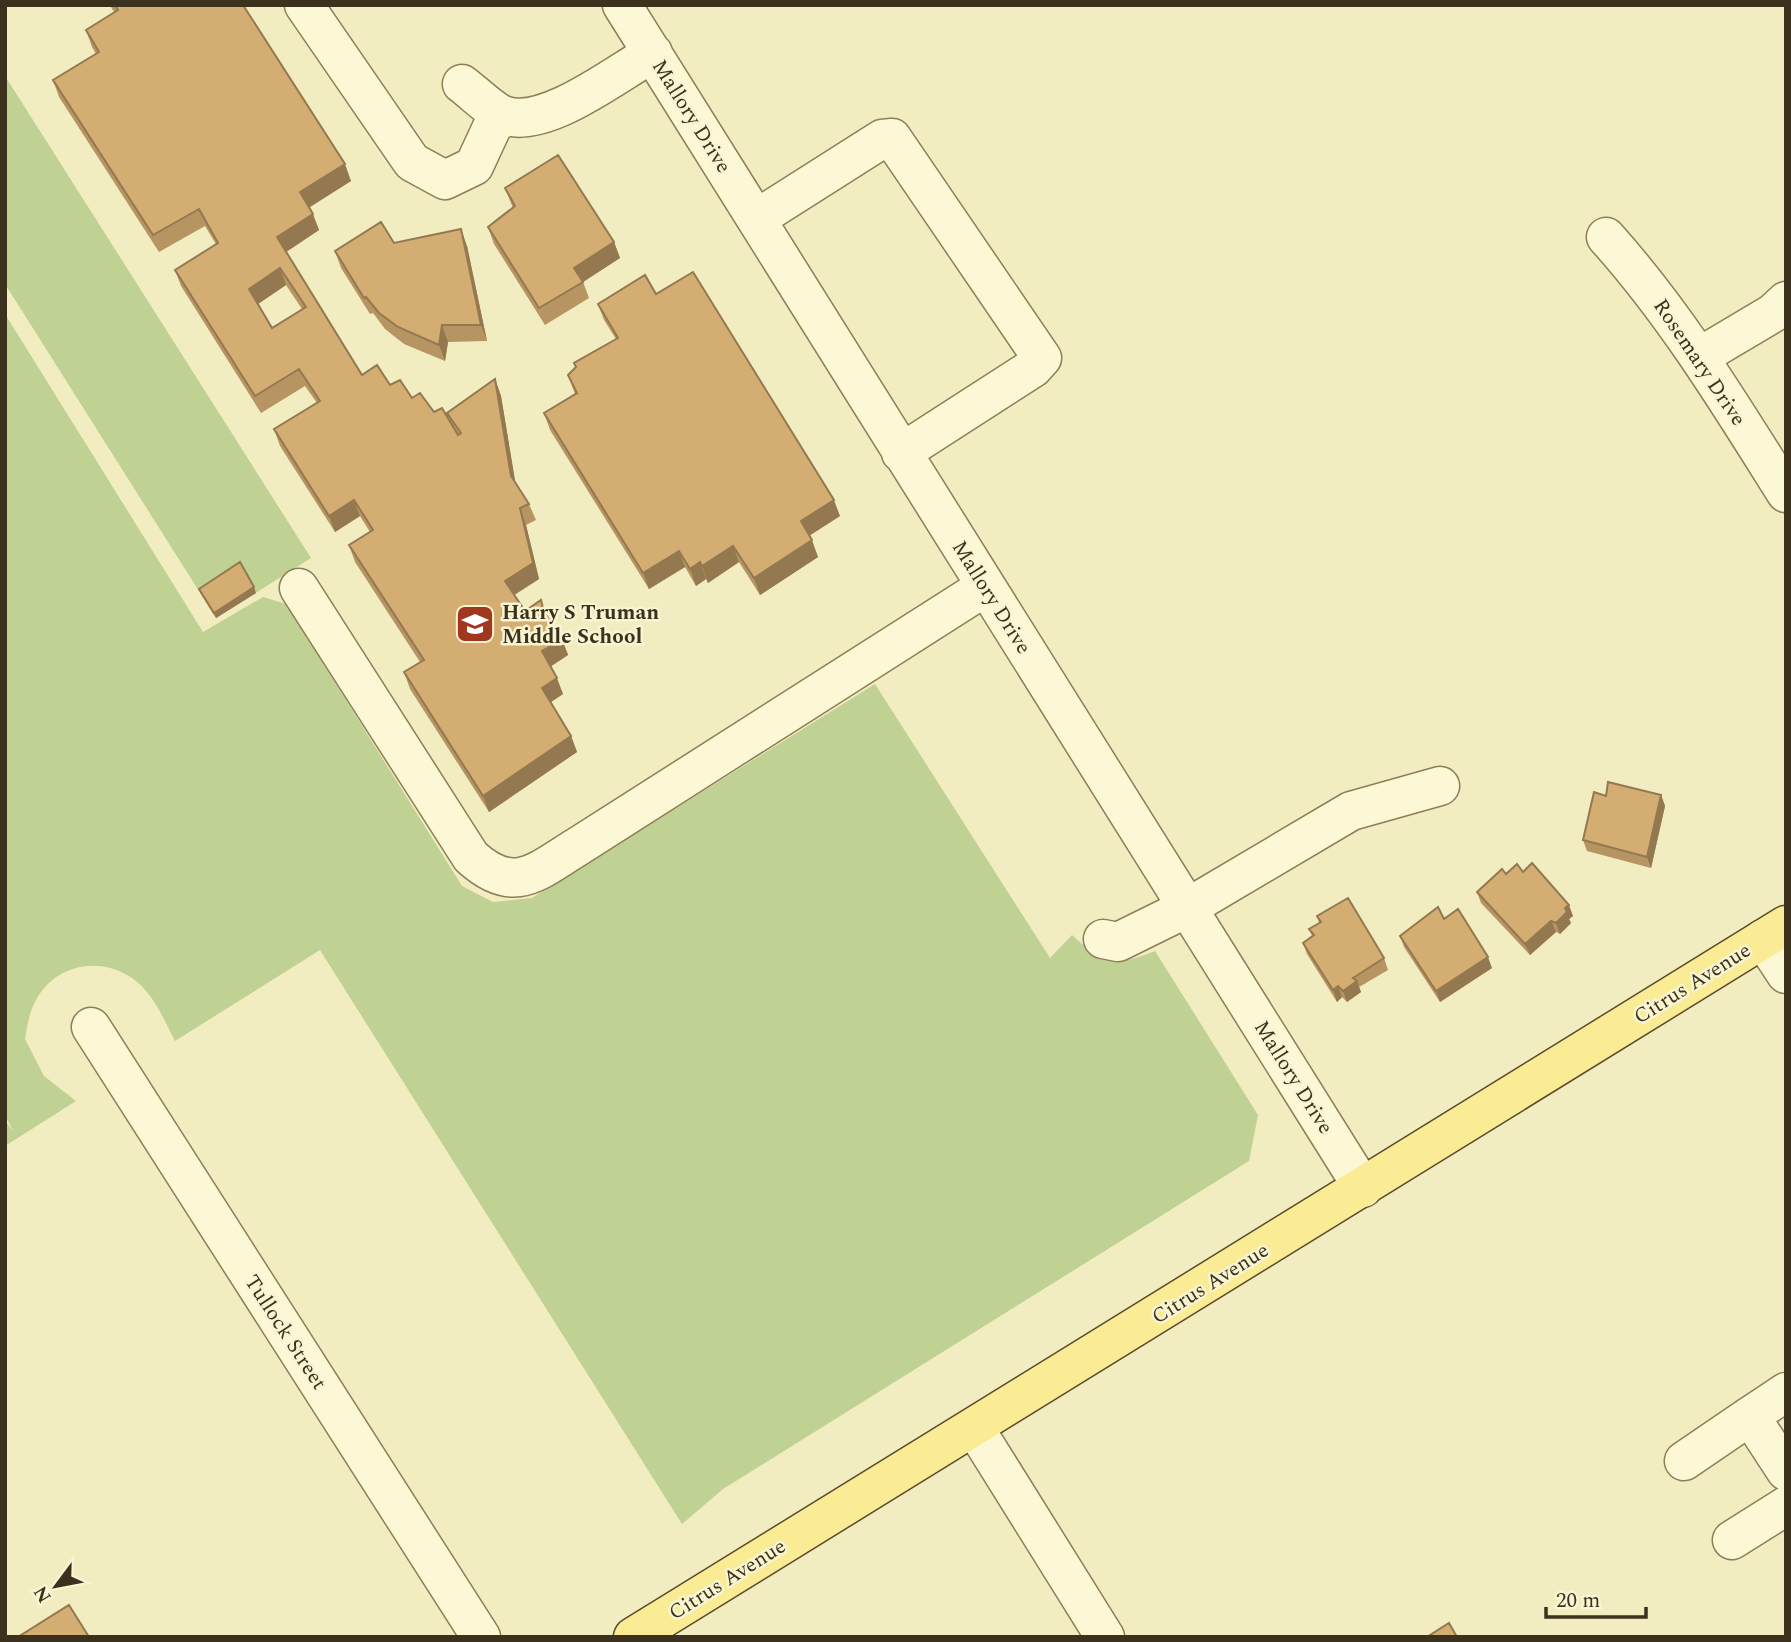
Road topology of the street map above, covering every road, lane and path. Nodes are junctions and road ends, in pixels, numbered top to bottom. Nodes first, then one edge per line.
1 (304, 5) edge
2 (622, 5) edge
3 (653, 53) junction
4 (462, 85) dead end
5 (505, 116) junction
6 (756, 219) junction
7 (1606, 237) dead end
8 (1786, 302) edge
9 (1699, 357) junction
10 (901, 453) junction
11 (1786, 493) edge
12 (985, 587) junction
13 (299, 588) dead end
14 (1440, 786) dead end
15 (1187, 908) junction
16 (1775, 932) edge
17 (1103, 939) dead end
18 (1786, 974) edge
19 (91, 1027) dead end
20 (1363, 1188) junction
21 (1786, 1392) edge
22 (1750, 1416) junction
23 (974, 1427) junction
24 (1684, 1461) dead end
25 (1786, 1471) edge
26 (1786, 1506) edge
27 (1732, 1540) dead end
28 (481, 1637) edge
29 (633, 1637) edge
30 (1105, 1637) edge

1 - 5 street
2 - 3 street, Mallory Drive
3 - 5 street
3 - 6 street, Mallory Drive
4 - 5 street
6 - 10 street, Mallory Drive
6 - 10 street
7 - 9 street, Rosemary Drive
8 - 9 street
9 - 11 street, Rosemary Drive
10 - 12 street, Mallory Drive
12 - 13 street
12 - 15 street, Mallory Drive
14 - 15 street
15 - 17 street
15 - 20 street, Mallory Drive
16 - 18 street
16 - 20 main road, Citrus Avenue
19 - 28 street, Tullock Street
20 - 23 main road, Citrus Avenue
21 - 22 street
22 - 24 street
22 - 25 street
23 - 29 main road, Citrus Avenue
23 - 30 street
26 - 27 street

